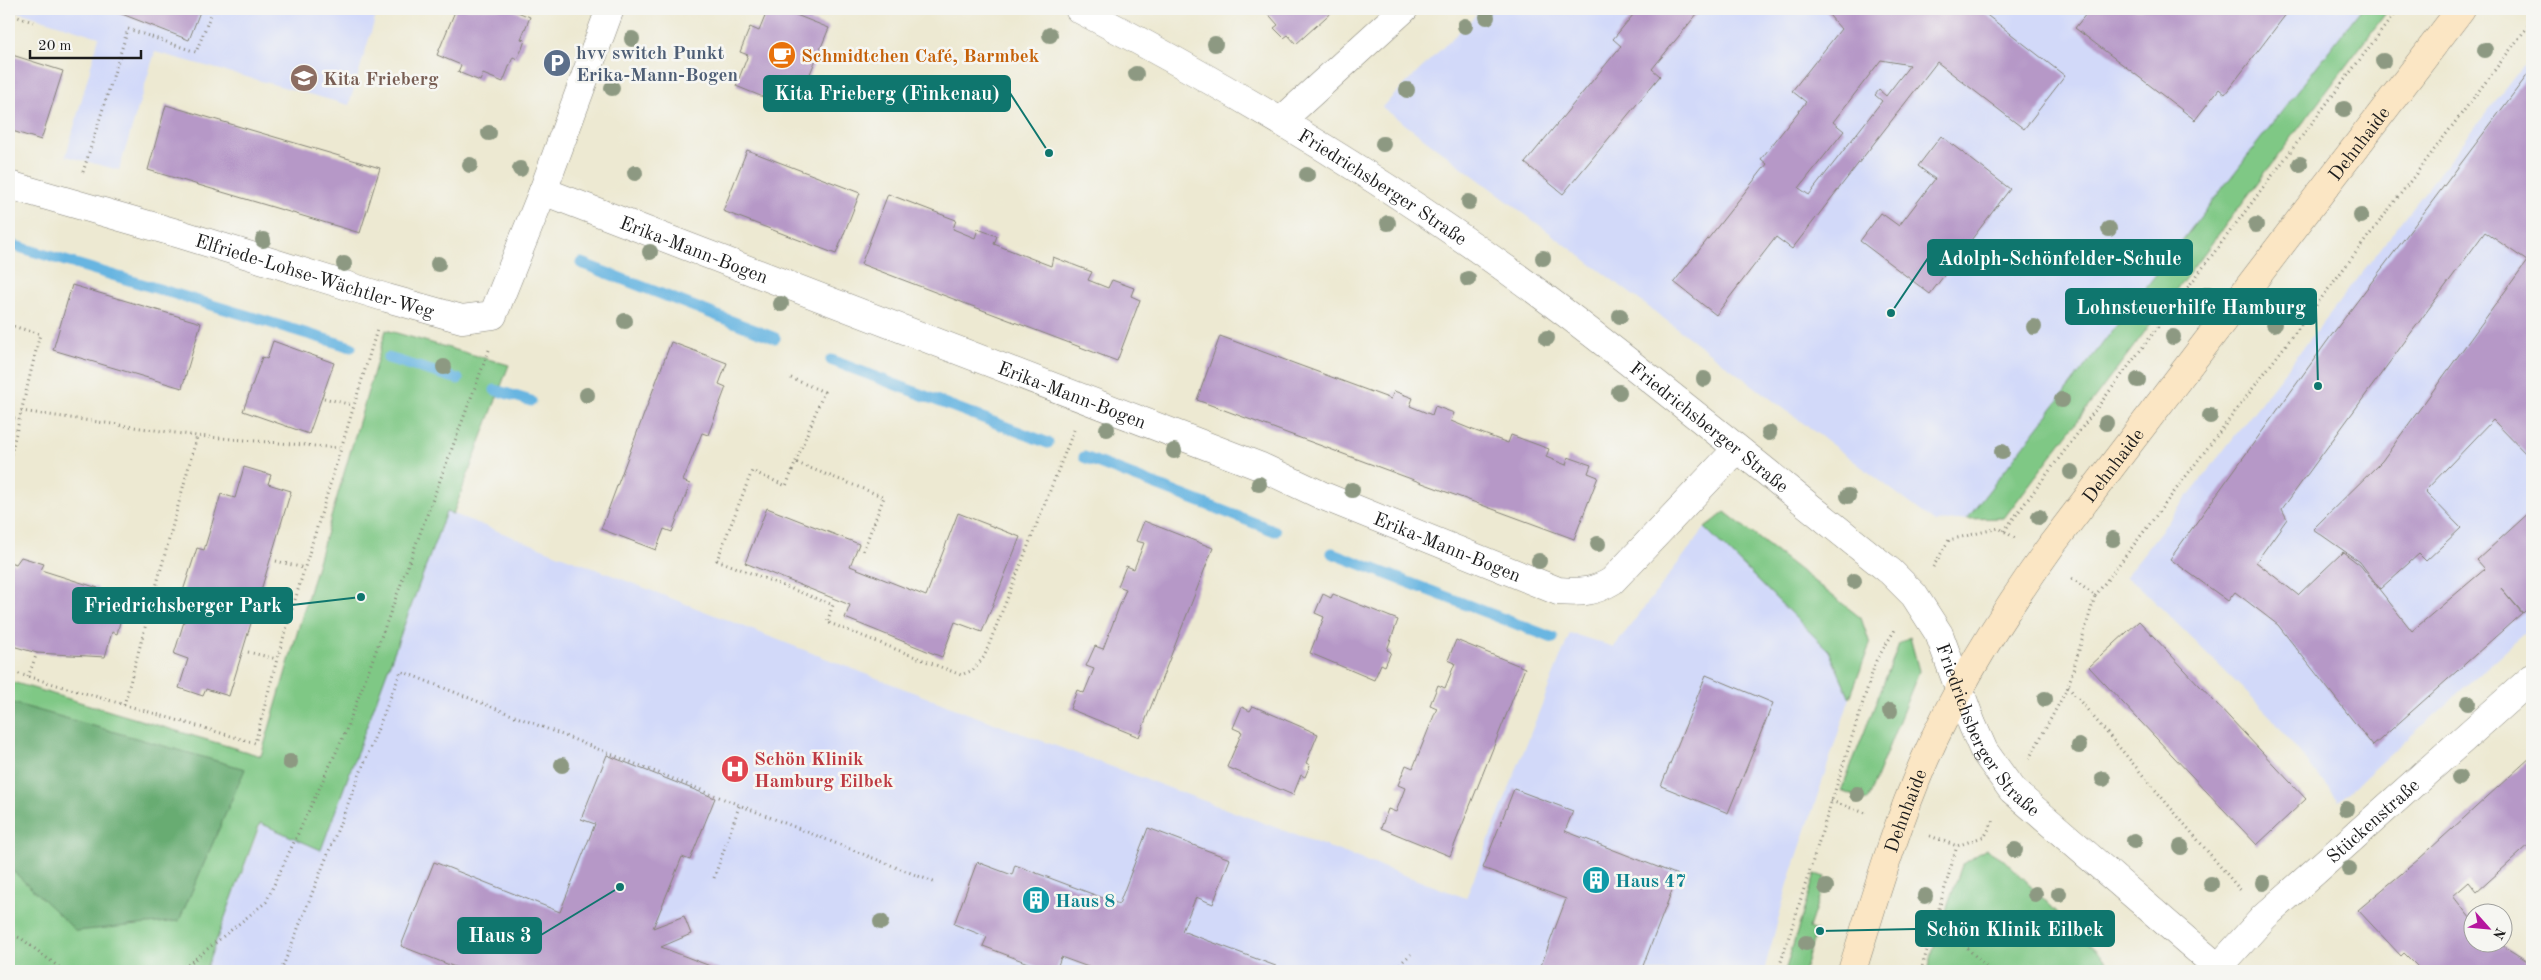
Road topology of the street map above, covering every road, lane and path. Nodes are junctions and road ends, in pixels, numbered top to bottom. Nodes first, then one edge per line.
1 (213, 9) edge
2 (610, 9) edge
3 (1080, 9) edge
4 (1404, 9) edge
5 (2398, 9) edge
6 (2461, 9) edge
7 (9, 14) edge
8 (2532, 21) edge
9 (34, 22) dead end
10 (1282, 120) junction
11 (88, 162) dead end
12 (9, 185) edge
13 (543, 191) junction
14 (387, 298) junction
15 (493, 314) junction
16 (9, 324) edge
17 (791, 378) dead end
18 (324, 398) dead end
19 (1087, 398) junction
20 (352, 405) junction
21 (21, 411) junction
22 (9, 416) edge
23 (19, 419) junction
24 (197, 436) junction
25 (339, 448) junction
26 (1738, 449) junction
27 (9, 462) edge
28 (797, 463) junction
29 (2004, 531) dead end
30 (863, 550) dead end
31 (276, 561) dead end
32 (304, 568) junction
33 (1914, 595) junction
34 (2095, 596) dead end
35 (248, 652) dead end
36 (37, 653) dead end
37 (277, 659) junction
38 (9, 671) edge
39 (28, 677) junction
40 (2532, 678) edge
41 (2068, 687) dead end
42 (1959, 690) junction
43 (124, 705) junction
44 (740, 804) junction
45 (1957, 846) dead end
46 (714, 878) dead end
47 (936, 883) dead end
48 (1936, 916) junction
49 (2264, 917) junction
50 (9, 933) edge
51 (1412, 954) dead end
52 (2220, 970) edge
53 (64, 971) edge
54 (180, 971) edge
55 (281, 971) edge
56 (1392, 971) edge
57 (1778, 971) edge
58 (1852, 971) edge
59 (1921, 971) edge
60 (1990, 971) edge

1 - 11 path
2 - 13 street
3 - 10 street, Friedrichsberger Straße
4 - 10 street
5 - 29 path
6 - 42 main road, Dehnhaide
7 - 9 path
8 - 34 path
10 - 26 street, Friedrichsberger Straße
12 - 14 street, Elfriede-Lohse-Wächtler-Weg
13 - 15 street
13 - 19 street, Erika-Mann-Bogen
14 - 15 street, Elfriede-Lohse-Wächtler-Weg
14 - 20 path
15 - 54 path
16 - 21 path
17 - 28 path
18 - 20 path
19 - 26 street, Erika-Mann-Bogen
19 - 28 path
20 - 25 path
21 - 23 path
21 - 24 path
22 - 23 path
23 - 27 path
24 - 25 path
24 - 43 path
25 - 32 path
26 - 33 street, Friedrichsberger Straße
28 - 30 path
31 - 32 path
32 - 37 path
33 - 42 street, Friedrichsberger Straße
33 - 57 path
35 - 37 path
36 - 39 path
37 - 43 path
38 - 39 path
39 - 43 path
40 - 49 street, Stückenstraße
41 - 49 path
42 - 52 street, Friedrichsberger Straße
42 - 58 main road, Dehnhaide
44 - 46 path
44 - 47 path
44 - 55 path
45 - 48 path
48 - 59 path
48 - 60 path
49 - 52 street, Stückenstraße
50 - 53 path
51 - 56 path

